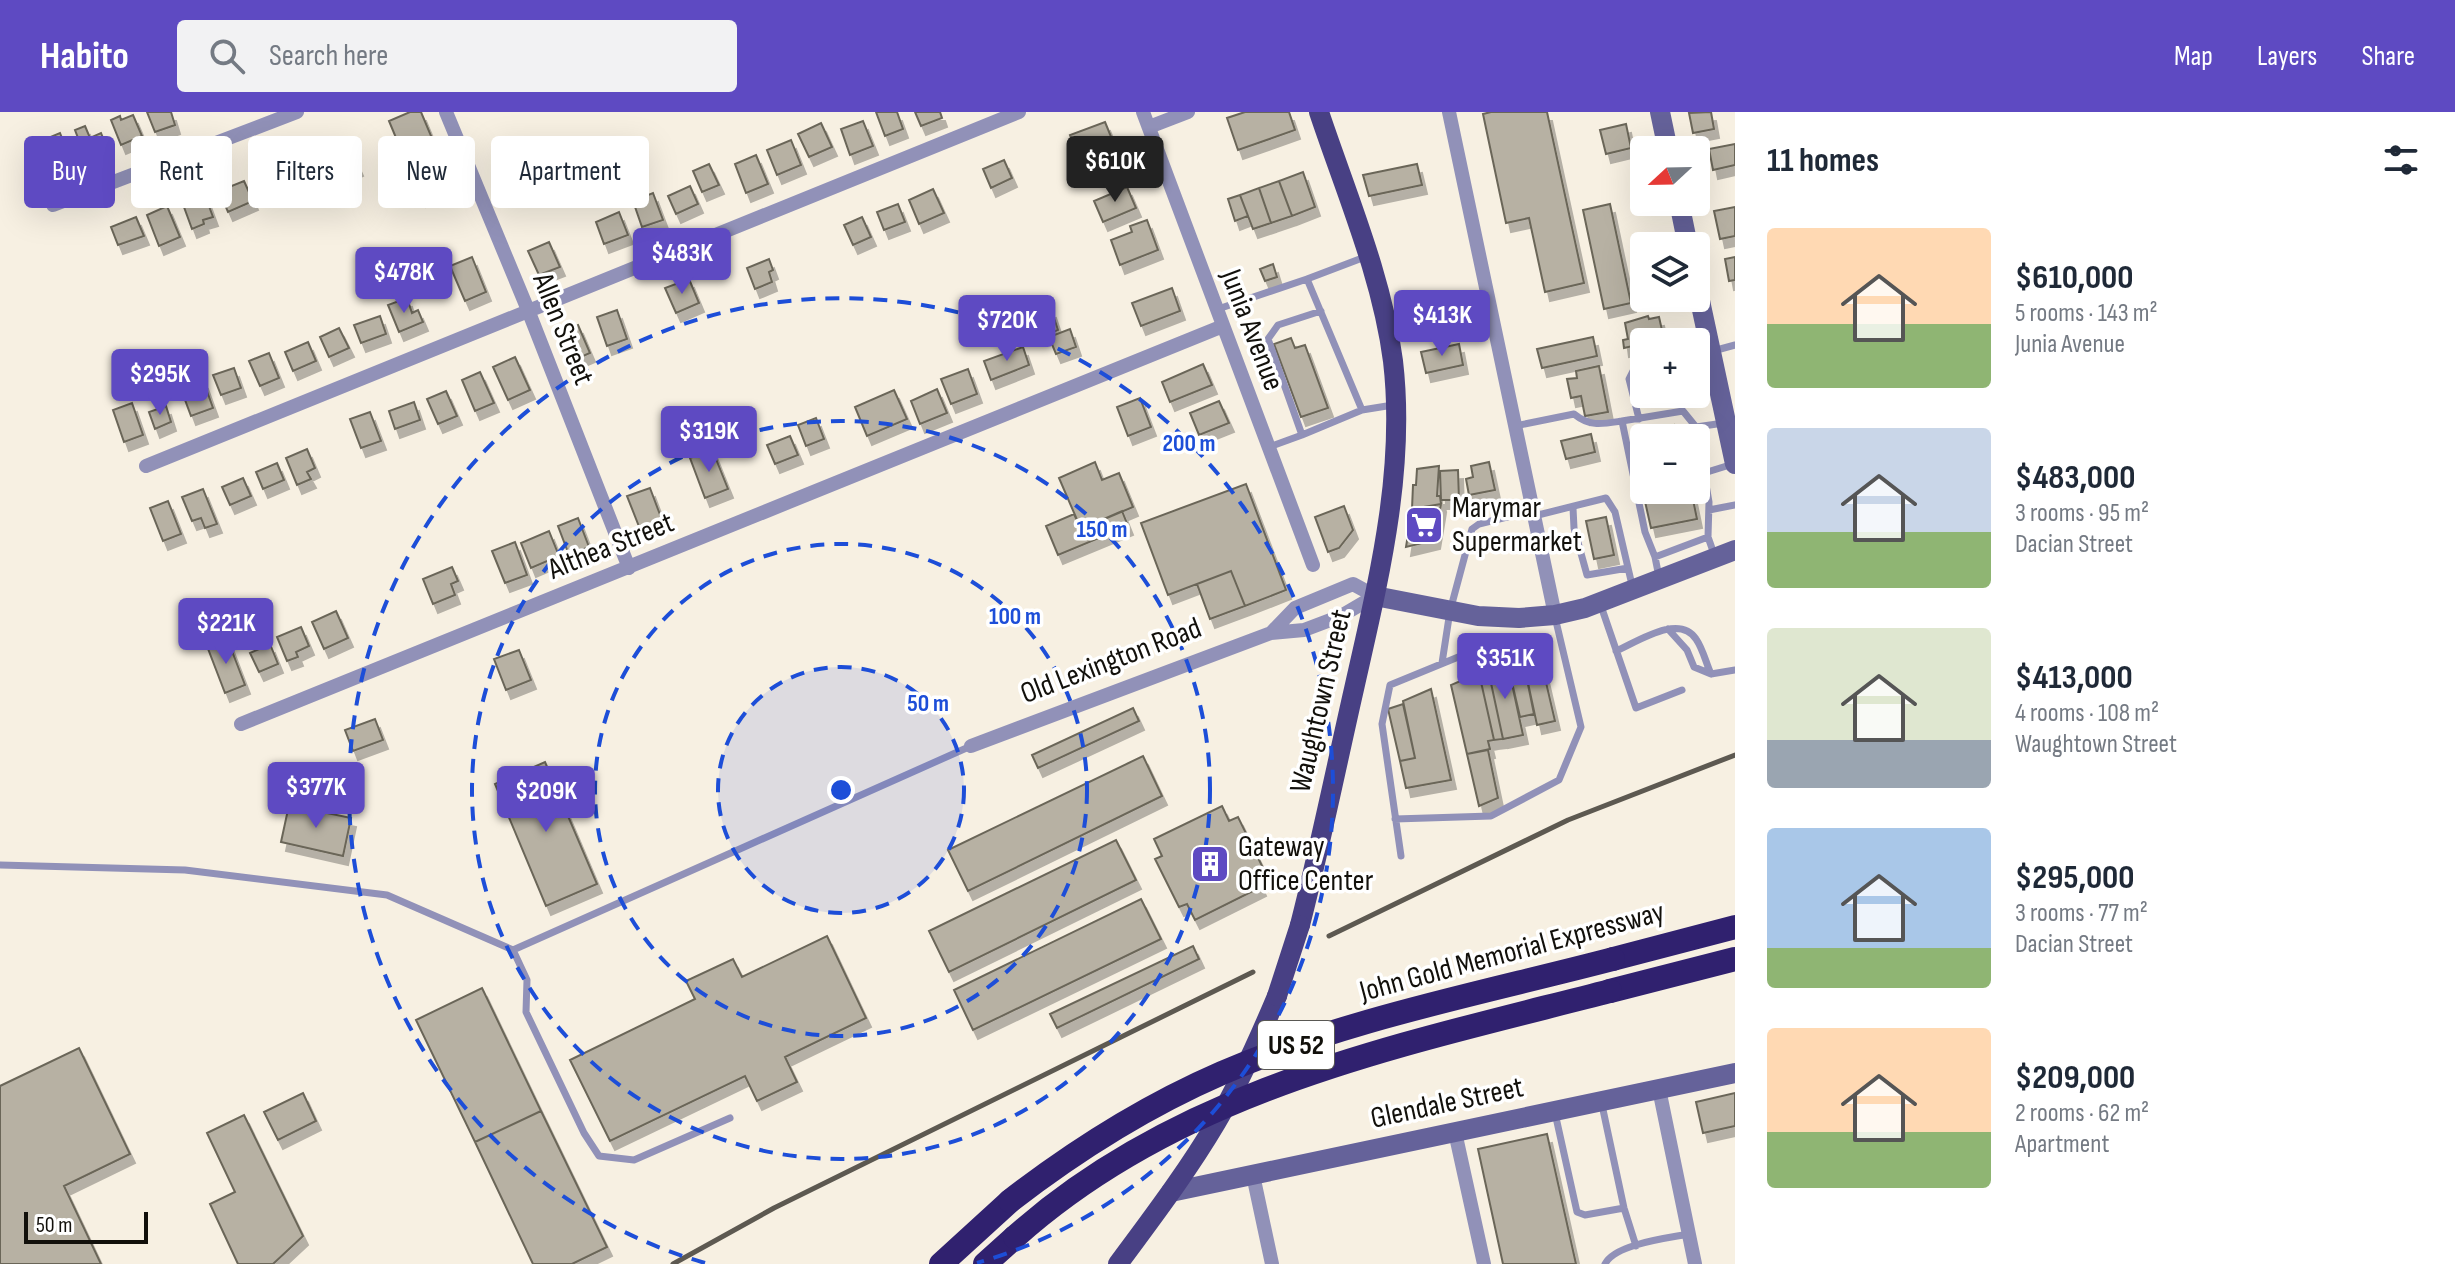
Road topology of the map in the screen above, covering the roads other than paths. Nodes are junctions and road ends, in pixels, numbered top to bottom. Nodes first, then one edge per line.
1 (297, 112) edge
2 (446, 112) edge
3 (1019, 112) edge
4 (1143, 112) edge
5 (1188, 112) edge
6 (1319, 112) edge
7 (1449, 112) edge
8 (1660, 112) edge
9 (1149, 127) junction
10 (1665, 136) edge
11 (115, 181) edge
12 (1367, 256) junction
13 (1307, 279) junction
14 (528, 310) junction
15 (1216, 310) junction
16 (1321, 311) junction
17 (1702, 312) edge
18 (1223, 326) junction
19 (1735, 345) edge
20 (1711, 352) junction
21 (1728, 393) edge
22 (1396, 404) junction
23 (1636, 408) edge
24 (1362, 410) junction
25 (1639, 419) junction
26 (1622, 421) junction
27 (1726, 423) junction
28 (1694, 424) edge
29 (1710, 425) edge
30 (1515, 426) junction
31 (1302, 435) junction
32 (1269, 447) junction
33 (1735, 464) edge
34 (146, 466) dead end
35 (1710, 471) edge
36 (1708, 504) edge
37 (1735, 505) edge
38 (1573, 508) junction
39 (1709, 510) junction
40 (1534, 513) junction
41 (1708, 537) junction
42 (1735, 550) edge
43 (1655, 557) junction
44 (1715, 559) junction
45 (1313, 565) dead end
46 (629, 568) junction
47 (1628, 568) junction
48 (1660, 579) junction
49 (1633, 589) junction
50 (1375, 596) junction
51 (1600, 602) junction
52 (1450, 611) junction
53 (1555, 615) junction
54 (1668, 629) junction
55 (1271, 633) junction
56 (1490, 644) dead end
57 (1616, 651) junction
58 (1442, 663) junction
59 (1735, 670) edge
60 (1711, 674) junction
61 (1682, 690) dead end
62 (241, 724) dead end
63 (971, 746) joint
64 (1395, 819) junction
65 (1401, 856) dead end
66 (0, 865) edge
67 (1735, 927) edge
68 (513, 950) junction
69 (1735, 959) edge
70 (1735, 1073) edge
71 (1659, 1089) junction
72 (1601, 1101) junction
73 (1555, 1111) junction
74 (730, 1118) dead end
75 (1455, 1132) junction
76 (1253, 1175) junction
77 (1171, 1192) junction
78 (1624, 1208) junction
79 (1689, 1234) junction
80 (1636, 1246) junction
81 (941, 1264) edge
82 (985, 1264) edge
83 (1118, 1264) edge
84 (1272, 1264) edge
85 (1484, 1264) edge
86 (1605, 1264) edge
87 (1695, 1264) edge

1 - 11 street
2 - 14 street, Allen Street
3 - 14 street
4 - 9 street, Junia Avenue
5 - 9 street
6 - 12 main road, Waughtown Street
7 - 30 street
8 - 10 main road
9 - 15 street, Junia Avenue
12 - 13 lane
12 - 22 main road, Waughtown Street
13 - 15 lane
13 - 16 lane
14 - 34 street
14 - 46 street, Allen Street
15 - 18 street, Junia Avenue
16 - 24 lane
16 - 31 lane
17 - 20 main road
18 - 32 street, Junia Avenue
18 - 46 street, Althea Street
19 - 20 lane
20 - 21 main road
21 - 27 main road
22 - 24 lane
22 - 50 main road, Waughtown Street
23 - 25 lane
24 - 31 lane
25 - 26 lane
25 - 28 lane
26 - 30 lane
26 - 43 lane
27 - 29 lane
27 - 33 main road
30 - 40 street
31 - 32 lane
32 - 45 street, Junia Avenue
33 - 35 lane
36 - 39 lane
37 - 39 lane
38 - 40 lane
38 - 47 lane
38 - 47 lane
39 - 41 lane
40 - 52 lane
40 - 53 street
41 - 43 lane
41 - 44 lane
42 - 44 main road, Old Lexington Road
43 - 48 lane
44 - 48 main road, Old Lexington Road
46 - 62 street, Althea Street
47 - 49 lane
48 - 49 main road, Old Lexington Road
49 - 51 main road, Old Lexington Road
50 - 52 main road, Old Lexington Road
50 - 55 street, Old Lexington Road
50 - 55 street, Old Lexington Road
50 - 77 main road, Waughtown Street, bridge
51 - 53 main road, Old Lexington Road
51 - 57 lane
52 - 53 main road, Old Lexington Road
52 - 58 lane
53 - 64 lane
54 - 57 lane
54 - 60 lane
54 - 60 lane
55 - 63 street, Old Lexington Road
56 - 58 lane
57 - 61 lane
58 - 64 lane
59 - 60 lane
63 - 68 lane
64 - 65 lane
66 - 68 lane
67 - 81 highway, John Gold Memorial Expressway / US 52, bridge
68 - 74 lane
69 - 82 highway, John Gold Memorial Expressway / US 52, bridge
70 - 71 main road, Glendale Street
71 - 72 main road, Glendale Street
71 - 79 street
72 - 73 main road, Glendale Street
72 - 78 lane
73 - 75 main road, Glendale Street
73 - 78 lane
75 - 76 main road, Glendale Street
75 - 85 street
76 - 77 main road, Glendale Street
76 - 84 street
77 - 83 main road, Waughtown Street
78 - 80 lane
79 - 80 lane
79 - 87 street
80 - 86 lane

